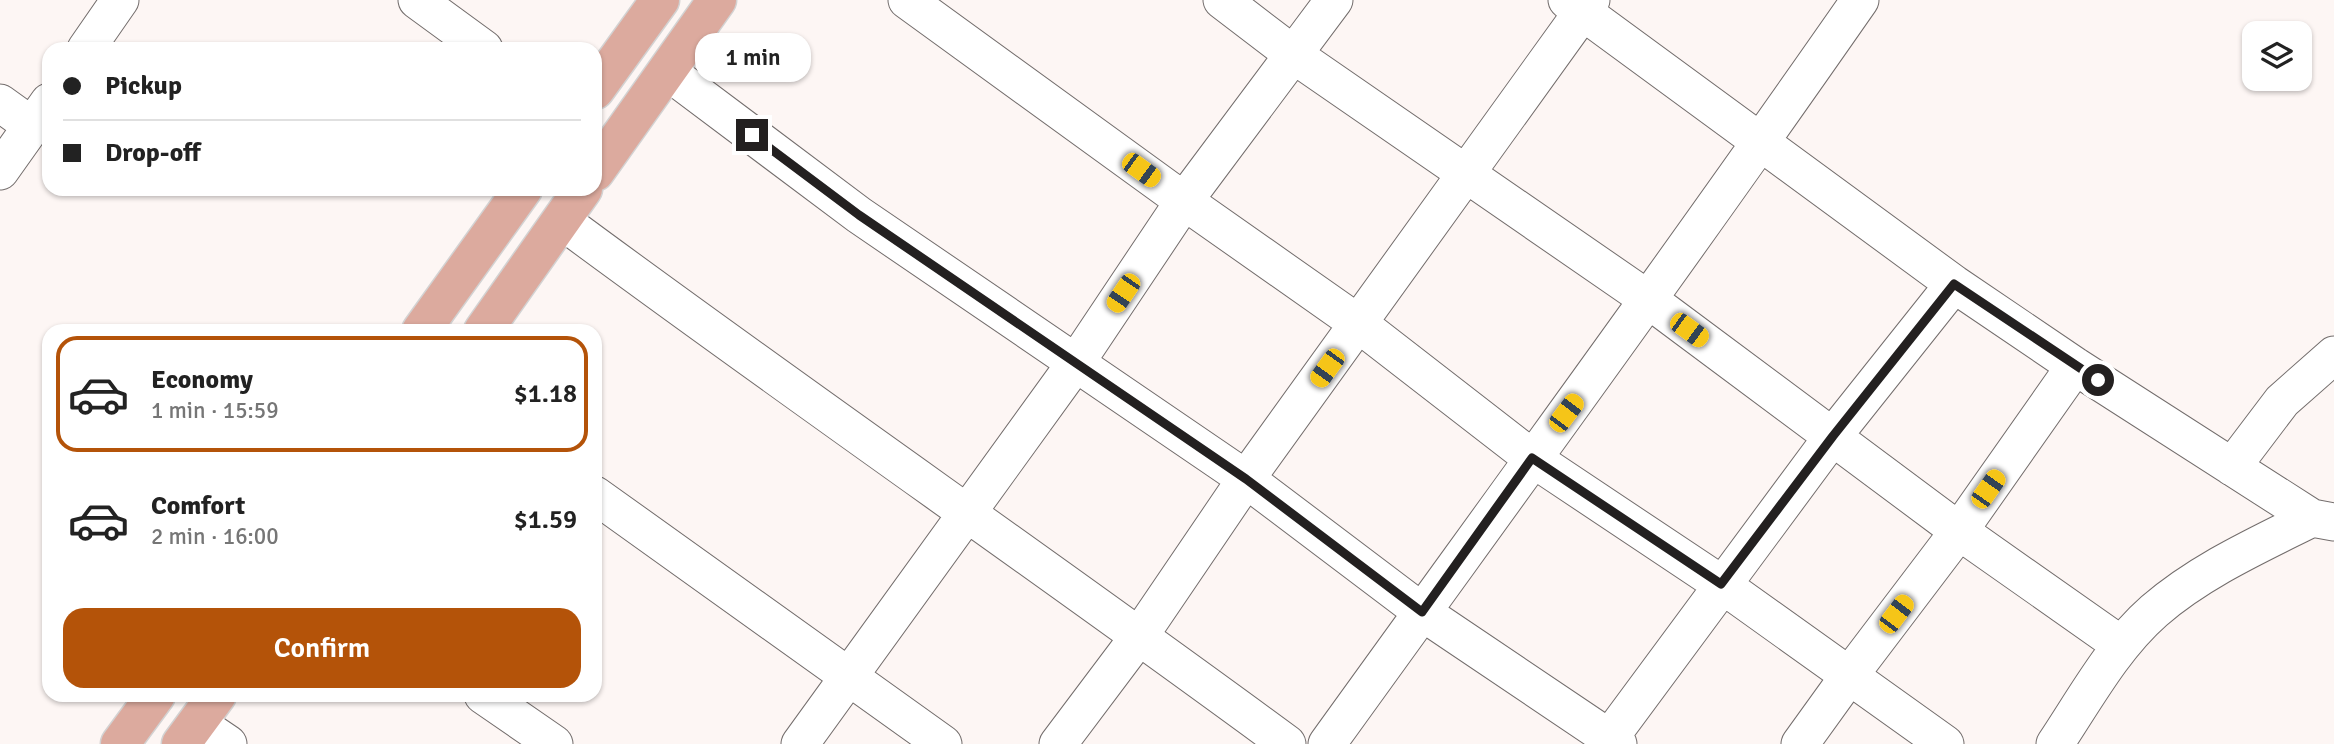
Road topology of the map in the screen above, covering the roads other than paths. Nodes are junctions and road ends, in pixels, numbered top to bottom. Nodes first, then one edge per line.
1 (120, 0) edge
2 (417, 0) edge
3 (660, 0) edge
4 (717, 0) edge
5 (907, 0) edge
6 (1222, 0) edge
7 (1334, 0) edge
8 (1860, 0) edge
9 (1580, 4) edge
10 (91, 42) edge
11 (474, 42) edge
12 (1294, 55) junction
13 (667, 71) junction
14 (602, 80) edge
15 (0, 103) edge
16 (41, 114) edge
17 (1762, 141) junction
18 (602, 162) edge
19 (0, 171) edge
20 (1466, 174) junction
21 (518, 196) edge
22 (578, 196) edge
23 (1184, 201) junction
24 (561, 220) junction
25 (1954, 284) junction
26 (1649, 300) junction
27 (426, 324) edge
28 (488, 324) edge
29 (1359, 324) junction
30 (2334, 355) edge
31 (1077, 361) junction
32 (2075, 366) junction
33 (1833, 436) junction
34 (1532, 458) junction
35 (2232, 467) junction
36 (1246, 479) junction
37 (602, 500) edge
38 (966, 513) junction
39 (2323, 520) edge
40 (1959, 531) junction
41 (1721, 584) junction
42 (1422, 612) junction
43 (1140, 635) junction
44 (2121, 645) junction
45 (1849, 676) junction
46 (848, 678) junction
47 (151, 702) edge
48 (493, 702) edge
49 (1611, 742) edge
50 (120, 744) edge
51 (554, 744) edge
52 (800, 744) edge
53 (943, 744) edge
54 (1058, 744) edge
55 (1287, 744) edge
56 (1327, 744) edge
57 (1800, 744) edge
58 (1945, 744) edge
59 (2055, 744) edge

1 - 10 street
2 - 11 street
3 - 14 main road
4 - 13 main road
5 - 23 street
6 - 12 street
7 - 12 street
8 - 17 street
9 - 17 street
9 - 20 street
12 - 20 street
12 - 23 street
13 - 18 main road
13 - 31 street
15 - 16 street
16 - 19 street
17 - 25 street
17 - 26 street
20 - 26 street
20 - 29 street
21 - 27 main road
22 - 24 main road
23 - 29 street
23 - 31 street
24 - 28 main road
24 - 38 street
25 - 32 street
25 - 33 street
26 - 33 street
26 - 34 street
29 - 34 street
29 - 36 street
30 - 35 street
31 - 36 street
31 - 38 street
32 - 35 street
32 - 40 street
33 - 40 street
33 - 41 street
34 - 41 street
34 - 42 street
35 - 39 street
36 - 42 street
36 - 43 street
37 - 46 street
38 - 43 street
38 - 46 street
39 - 44 street
40 - 44 street
40 - 45 street
41 - 45 street
41 - 49 street
42 - 49 street
42 - 56 street
43 - 54 street
43 - 55 street
44 - 59 street
45 - 57 street
45 - 58 street
46 - 52 street
46 - 53 street
47 - 50 main road
48 - 51 street

